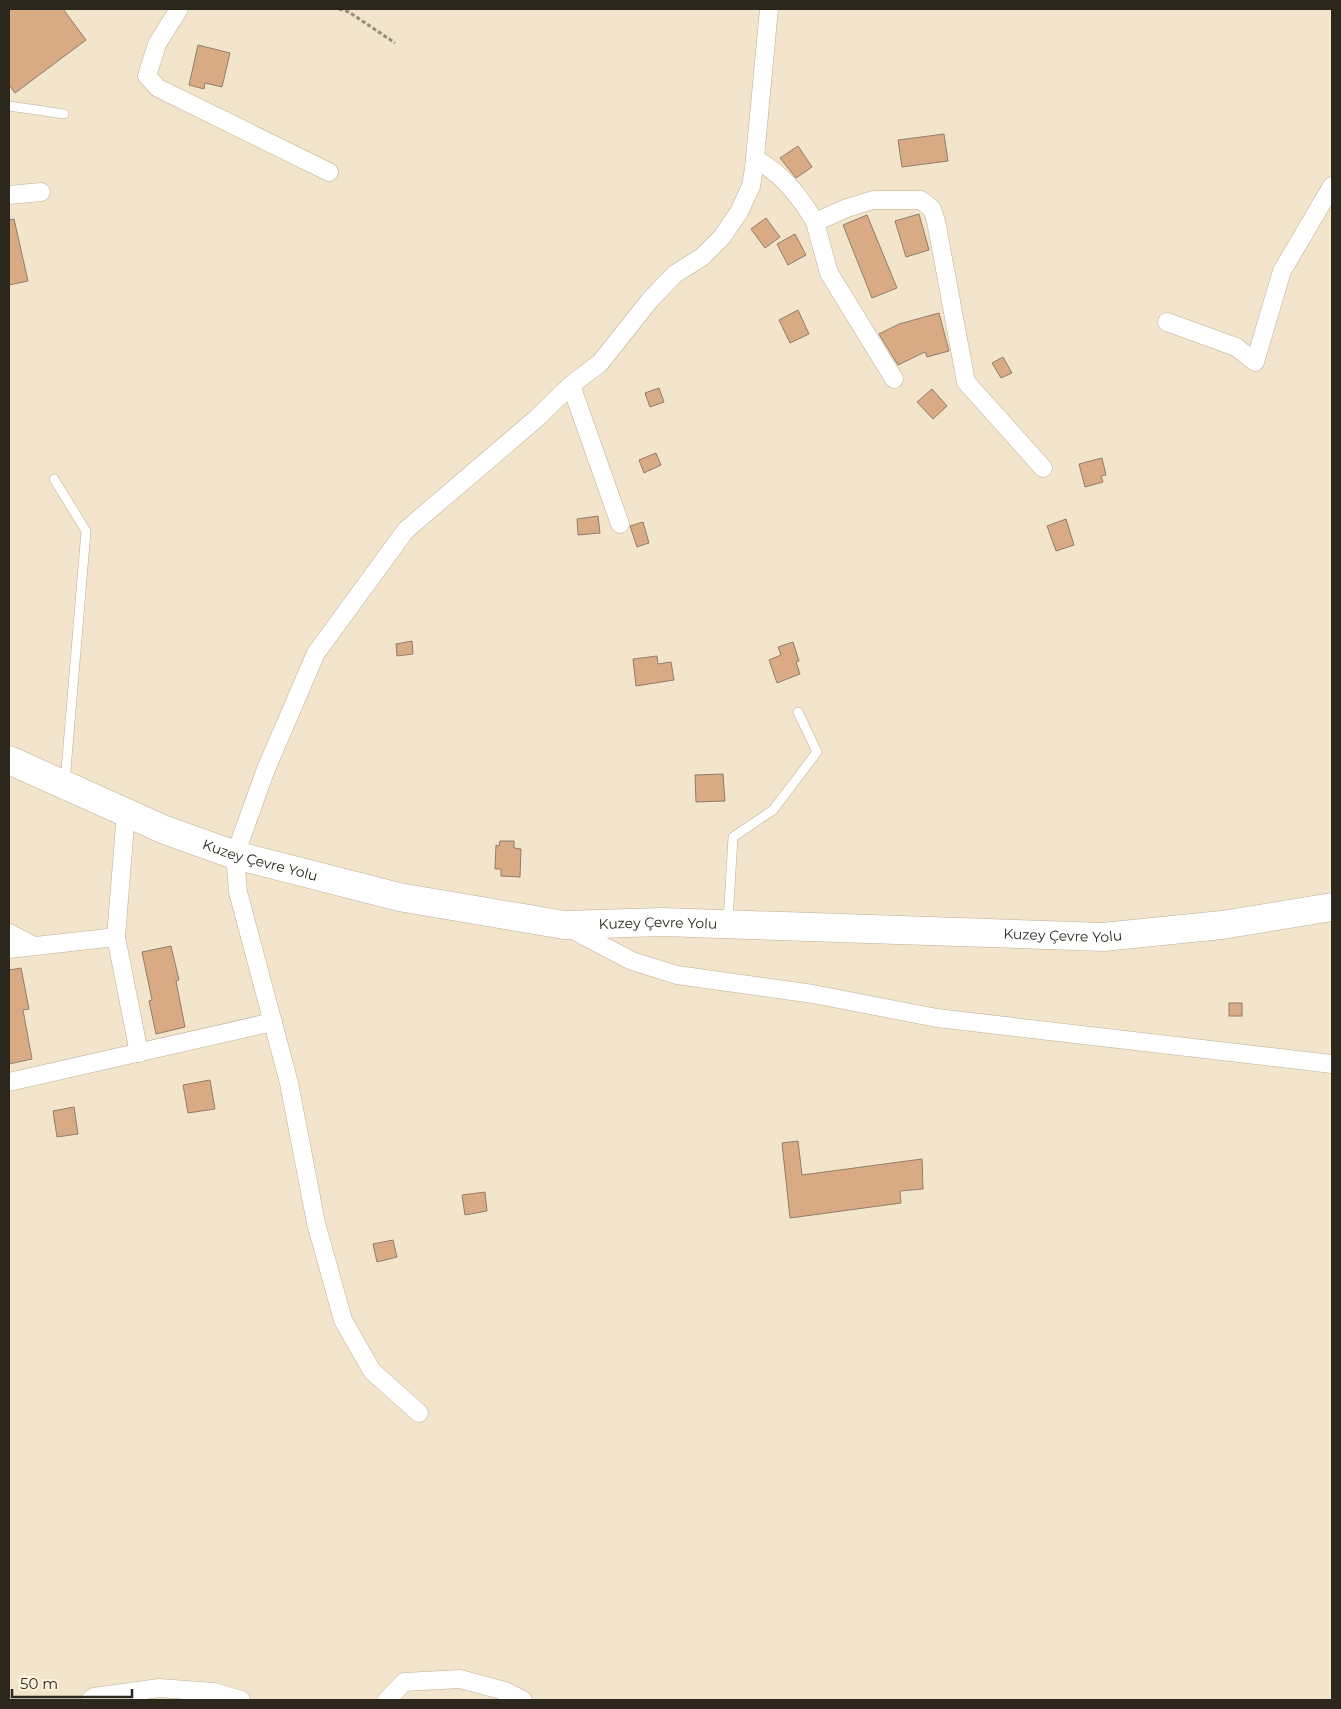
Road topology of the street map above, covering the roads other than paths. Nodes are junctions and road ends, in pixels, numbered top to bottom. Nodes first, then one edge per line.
1 (179, 9) edge
2 (769, 9) edge
3 (9, 106) edge
4 (64, 114) dead end
5 (755, 159) junction
6 (329, 172) dead end
7 (1332, 186) edge
8 (40, 192) dead end
9 (9, 195) edge
10 (815, 222) junction
11 (1167, 322) dead end
12 (894, 379) dead end
13 (571, 386) junction
14 (1043, 468) dead end
15 (54, 479) dead end
16 (620, 524) dead end
17 (798, 712) dead end
18 (9, 760) edge
19 (65, 785) junction
20 (126, 812) junction
21 (236, 855) junction
22 (1332, 907) edge
23 (728, 924) junction
24 (564, 926) junction
25 (9, 933) edge
26 (116, 937) junction
27 (34, 946) junction
28 (9, 950) edge
29 (273, 1022) junction
30 (140, 1053) junction
31 (1332, 1064) edge
32 (9, 1082) edge
33 (419, 1413) dead end
34 (90, 1700) edge
35 (241, 1700) edge
36 (387, 1700) edge
37 (522, 1700) edge

1 - 6 street
2 - 5 street
3 - 4 lane
5 - 10 street
5 - 13 street
7 - 11 street
8 - 9 street
10 - 12 street
10 - 14 street
13 - 16 street
13 - 21 street
15 - 19 lane
17 - 23 lane
18 - 19 main road, Kuzey Çevre Yolu
19 - 20 main road, Kuzey Çevre Yolu
20 - 21 main road, Kuzey Çevre Yolu
20 - 26 street
21 - 24 main road, Kuzey Çevre Yolu
21 - 29 street
22 - 23 main road, Kuzey Çevre Yolu
23 - 24 main road, Kuzey Çevre Yolu
24 - 31 street
25 - 27 street
26 - 27 street
26 - 30 street
27 - 28 street
29 - 30 street
29 - 33 street
30 - 32 street
34 - 35 street
36 - 37 street

